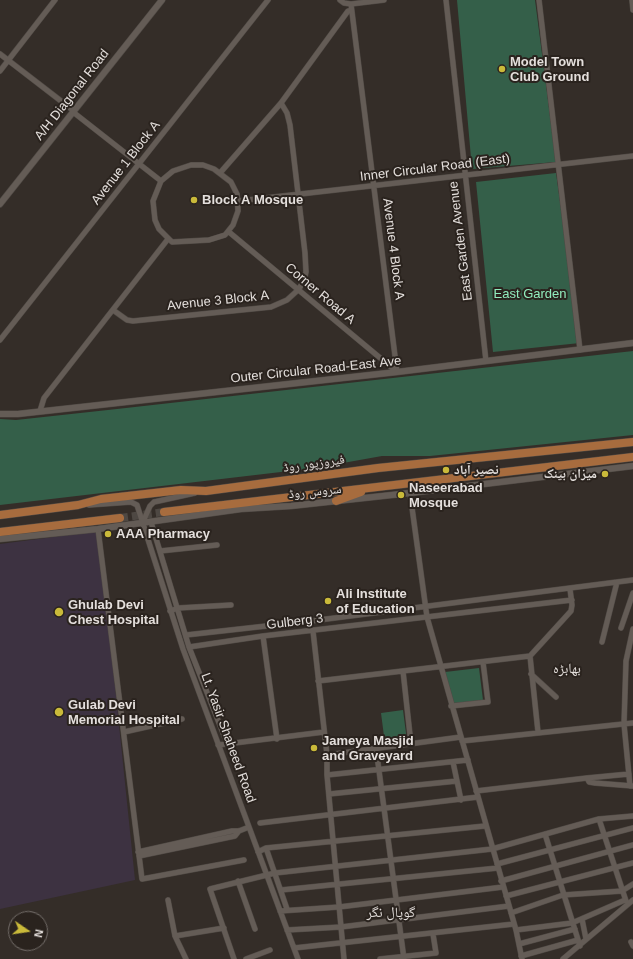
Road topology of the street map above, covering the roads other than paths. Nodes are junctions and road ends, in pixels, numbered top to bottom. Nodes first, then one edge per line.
1 (56, 0) edge
2 (162, 0) edge
3 (268, 0) edge
4 (340, 0) edge
5 (384, 0) edge
6 (446, 0) edge
7 (539, 0) edge
8 (632, 0) edge
9 (351, 7) junction
10 (633, 10) edge
11 (0, 54) edge
12 (8, 61) junction
13 (0, 70) edge
14 (281, 103) junction
15 (73, 111) junction
16 (633, 156) edge
17 (140, 163) junction
18 (559, 164) junction
19 (220, 173) junction
20 (465, 176) junction
21 (161, 181) junction
22 (374, 187) junction
23 (299, 196) junction
24 (239, 201) junction
25 (0, 204) edge
26 (230, 232) junction
27 (168, 239) junction
28 (298, 290) junction
29 (113, 310) junction
30 (0, 340) edge
31 (633, 343) edge
32 (580, 350) junction
33 (486, 360) junction
34 (397, 372) junction
35 (40, 410) junction
36 (0, 414) edge
37 (633, 442) edge
38 (633, 456) edge
39 (633, 466) edge
40 (373, 487) junction
41 (206, 491) junction
42 (410, 493) junction
43 (336, 501) junction
44 (78, 505) junction
45 (164, 512) tunnel mouth
46 (0, 515) edge
47 (120, 518) tunnel mouth
48 (151, 522) junction
49 (142, 523) junction
50 (98, 529) junction
51 (0, 532) edge
52 (0, 539) edge
53 (148, 542) junction
54 (157, 543) junction
55 (217, 545) dead end
56 (160, 551) junction
57 (162, 557) junction
58 (154, 562) junction
59 (633, 580) edge
60 (617, 582) junction
61 (570, 589) junction
62 (633, 593) edge
63 (572, 600) junction
64 (231, 605) dead end
65 (425, 607) junction
66 (178, 608) junction
67 (170, 611) junction
68 (427, 617) junction
69 (621, 628) dead end
70 (633, 629) edge
71 (313, 631) junction
72 (186, 635) junction
73 (264, 636) junction
74 (602, 642) dead end
75 (189, 647) junction
76 (530, 656) junction
77 (483, 662) junction
78 (440, 667) junction
79 (403, 671) junction
80 (531, 674) junction
81 (318, 681) junction
82 (556, 697) dead end
83 (451, 706) junction
84 (182, 719) dead end
85 (633, 723) edge
86 (624, 724) junction
87 (124, 732) junction
88 (324, 732) junction
89 (538, 732) junction
90 (277, 739) junction
91 (461, 739) junction
92 (227, 743) junction
93 (410, 744) junction
94 (218, 745) junction
95 (376, 748) junction
96 (327, 755) junction
97 (468, 760) junction
98 (453, 762) junction
99 (379, 769) junction
100 (629, 774) junction
101 (327, 775) junction
102 (587, 778) junction
103 (457, 781) junction
104 (632, 786) edge
105 (382, 788) junction
106 (476, 791) junction
107 (329, 794) junction
108 (478, 797) junction
109 (461, 800) junction
110 (384, 808) junction
111 (331, 815) junction
112 (633, 816) edge
113 (598, 819) junction
114 (260, 823) dead end
115 (485, 826) junction
116 (249, 827) junction
117 (633, 828) edge
118 (545, 834) junction
119 (388, 836) junction
120 (604, 836) junction
121 (333, 841) junction
122 (633, 845) edge
123 (266, 848) junction
124 (492, 848) junction
125 (550, 850) junction
126 (609, 851) junction
127 (258, 852) junction
128 (138, 854) junction
129 (391, 859) junction
130 (244, 860) dead end
131 (633, 863) edge
132 (335, 865) junction
133 (497, 866) junction
134 (554, 866) junction
135 (614, 868) junction
136 (275, 873) junction
137 (266, 875) junction
138 (393, 878) junction
139 (501, 880) junction
140 (238, 881) junction
141 (559, 882) junction
142 (337, 883) junction
143 (633, 884) edge
144 (504, 887) junction
145 (281, 890) junction
146 (622, 891) junction
147 (563, 895) junction
148 (506, 896) junction
149 (168, 900) dead end
150 (396, 900) junction
151 (633, 900) edge
152 (626, 902) junction
153 (339, 906) junction
154 (509, 906) junction
155 (287, 909) junction
156 (280, 911) junction
157 (511, 913) junction
158 (582, 919) junction
159 (399, 920) junction
160 (573, 926) junction
161 (341, 927) junction
162 (515, 927) junction
163 (224, 928) junction
164 (255, 929) dead end
165 (287, 930) junction
166 (433, 934) junction
167 (175, 936) junction
168 (401, 938) junction
169 (586, 939) junction
170 (578, 940) junction
171 (343, 944) junction
172 (519, 944) junction
173 (580, 946) junction
174 (294, 948) junction
175 (270, 950) dead end
176 (421, 957) edge
177 (404, 958) edge
178 (522, 958) edge
179 (186, 959) edge
180 (234, 959) edge
181 (246, 959) edge
182 (298, 959) edge
183 (344, 959) edge
184 (380, 959) edge
185 (563, 959) edge

1 - 12 street
2 - 15 street, A/H Diagonal Road
3 - 17 street, Avenue 1 Block A
4 - 9 street
5 - 9 street
6 - 20 street, East Garden Avenue
7 - 18 street
8 - 10 street
9 - 14 street
9 - 22 street, Avenue 4 Block A
11 - 12 street
12 - 13 street
12 - 15 street
14 - 19 street
14 - 23 street, Avenue 3 Block A
15 - 17 street
15 - 25 street, A/H Diagonal Road
16 - 18 street, Inner Circular Road (East)
17 - 21 street
17 - 30 street, Avenue 1 Block A
18 - 20 street, Inner Circular Road (East)
18 - 32 street
19 - 21 street
19 - 24 street
20 - 22 street, Inner Circular Road (East)
20 - 33 street, East Garden Avenue
21 - 27 street
22 - 23 street, Inner Circular Road (East)
22 - 34 street, Avenue 4 Block A
23 - 24 street, Inner Circular Road (East)
23 - 28 street, Avenue 3 Block A
24 - 26 street
26 - 27 street
26 - 28 street, Corner Road A
27 - 29 street
28 - 29 street, Avenue 3 Block A
28 - 34 street, Corner Road A
29 - 35 street
31 - 32 street, Outer Circular Road-East Ave
32 - 33 street, Outer Circular Road-East Ave
33 - 34 street, Outer Circular Road-East Ave
34 - 35 street, Outer Circular Road-East Ave
35 - 36 street, Outer Circular Road-East Ave
37 - 41 main road, فیروزپور روڈ
38 - 40 main road
39 - 42 street, سروس روڈ
40 - 43 main road
40 - 45 main road
41 - 44 main road, فیروزپور روڈ
41 - 49 street
42 - 43 street, سروس روڈ
42 - 65 street
43 - 48 street, سروس روڈ
44 - 46 main road, فیروزپور روڈ
44 - 49 street, Lt. Yasir Shaheed Road
47 - 51 main road
48 - 49 street, سروس روڈ
48 - 54 street
49 - 50 street, سروس روڈ
49 - 53 street, Lt. Yasir Shaheed Road
50 - 52 street, سروس روڈ
50 - 87 street
53 - 54 street
53 - 58 street, Lt. Yasir Shaheed Road
54 - 56 street
55 - 56 street
56 - 57 street
57 - 58 street
57 - 66 street
58 - 67 street, Lt. Yasir Shaheed Road
59 - 60 street
60 - 61 street
60 - 74 street
61 - 63 street
61 - 65 street
62 - 69 street
63 - 68 street, Gulberg 3
63 - 76 street
64 - 66 street
65 - 68 street
65 - 72 street
66 - 67 street
66 - 72 street
67 - 94 street, Lt. Yasir Shaheed Road
68 - 71 street, Gulberg 3
68 - 78 street
70 - 86 street
71 - 73 street, Gulberg 3
71 - 81 street
72 - 75 street
73 - 75 street, Gulberg 3
73 - 90 street
75 - 92 street
76 - 77 street
76 - 80 street
77 - 78 street
77 - 83 street
78 - 79 street
78 - 83 street
79 - 81 street
79 - 93 street
80 - 82 street
80 - 89 street
81 - 88 street
83 - 91 street
84 - 87 street
85 - 86 street
86 - 89 street
86 - 100 street
87 - 128 street
88 - 90 street
88 - 96 street
89 - 91 street
90 - 92 street
91 - 93 street
91 - 97 street
92 - 94 street
93 - 95 street
94 - 116 street, Lt. Yasir Shaheed Road
95 - 96 street
95 - 99 street
96 - 101 street
97 - 98 street
97 - 106 street
98 - 99 street
98 - 103 street
99 - 101 street
99 - 105 street
100 - 102 street
100 - 104 street
101 - 107 street
102 - 104 street
102 - 106 street
103 - 105 street
103 - 109 street
105 - 107 street
105 - 110 street
106 - 108 street
107 - 111 street
108 - 109 street
108 - 115 street
109 - 110 street
110 - 111 street
110 - 119 street
111 - 114 street
111 - 121 street
112 - 113 street
113 - 118 street
113 - 120 street
115 - 119 street
115 - 124 street
116 - 127 street, Lt. Yasir Shaheed Road
116 - 128 street
117 - 120 street
118 - 124 street
118 - 125 street
119 - 121 street
119 - 129 street
120 - 125 street
120 - 126 street
121 - 123 street
121 - 132 street
122 - 126 street
123 - 127 street
123 - 136 street
124 - 129 street
124 - 133 street
125 - 133 street
125 - 134 street
126 - 134 street
126 - 135 street
127 - 137 street, Lt. Yasir Shaheed Road
128 - 130 street
129 - 132 street
129 - 138 street
131 - 135 street
132 - 136 street
132 - 142 street
133 - 138 street
133 - 139 street
134 - 139 street
134 - 141 street
135 - 141 street
135 - 146 street
136 - 137 street
136 - 145 street
137 - 140 street
137 - 156 street, Lt. Yasir Shaheed Road
138 - 142 street
138 - 150 street
139 - 144 street
140 - 163 street
140 - 164 street
141 - 147 street
141 - 148 street
142 - 145 street
142 - 153 street
143 - 146 street
144 - 148 street
144 - 150 street
145 - 155 street
146 - 147 street
146 - 152 street
147 - 157 street
147 - 160 street
148 - 154 street
149 - 167 street
150 - 153 street
150 - 159 street
151 - 152 street
152 - 158 street
152 - 169 street
153 - 155 street
153 - 161 street
154 - 157 street
154 - 159 street
155 - 156 street
156 - 165 street, Lt. Yasir Shaheed Road
157 - 162 street
158 - 160 street
158 - 169 street
159 - 161 street
159 - 168 street
160 - 162 street
160 - 170 street
160 - 172 street
161 - 165 street
161 - 171 street
162 - 166 street
162 - 172 street
163 - 167 street
163 - 180 street
165 - 174 street, Lt. Yasir Shaheed Road
166 - 168 street
166 - 176 street
167 - 179 street
168 - 171 street
168 - 177 street
169 - 173 street
170 - 173 street
170 - 178 street
171 - 174 street
171 - 183 street
172 - 178 street
173 - 185 street
174 - 182 street, Lt. Yasir Shaheed Road
175 - 181 street
176 - 177 street
177 - 184 street

